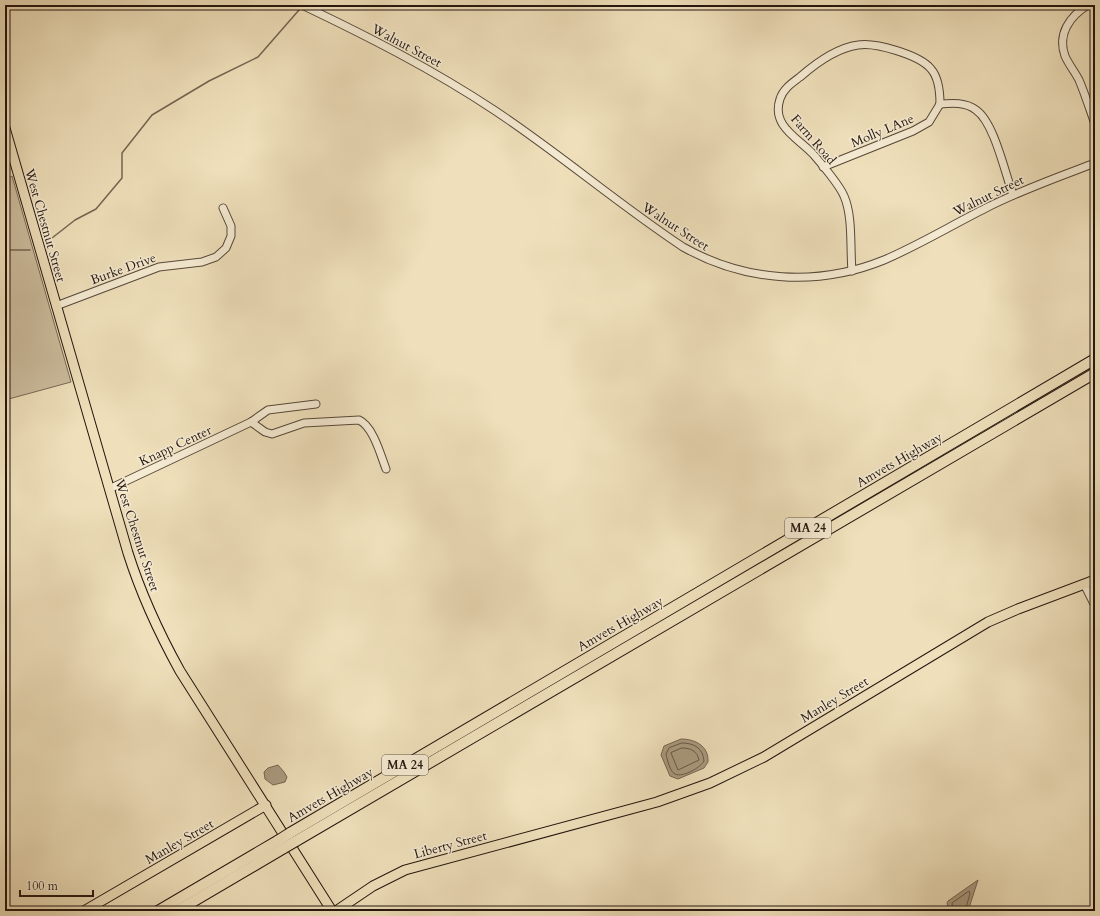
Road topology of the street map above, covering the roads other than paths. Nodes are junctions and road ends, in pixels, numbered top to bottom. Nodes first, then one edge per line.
1 (302, 5) edge
2 (1088, 5) edge
3 (940, 104) junction
4 (1095, 124) edge
5 (5, 128) edge
6 (1095, 163) edge
7 (823, 167) junction
8 (1013, 195) junction
9 (223, 208) dead end
10 (852, 271) junction
11 (56, 306) junction
12 (1095, 359) edge
13 (1095, 373) edge
14 (316, 404) dead end
15 (251, 422) junction
16 (386, 469) dead end
17 (109, 490) junction
18 (1095, 580) edge
19 (1084, 584) junction
20 (1095, 606) edge
21 (266, 805) junction
22 (579, 823) joint
23 (293, 837) junction
24 (281, 844) junction
25 (84, 911) edge
26 (158, 911) edge
27 (177, 911) edge
28 (332, 911) edge
29 (336, 911) edge

1 - 10 street, Walnut Street
2 - 4 street
3 - 7 street, Molly LAne
3 - 7 street, Farm Road
3 - 8 street
5 - 11 main road, West Chestnut Street
6 - 8 street, Walnut Street
7 - 10 street, Farm Road
8 - 10 street, Walnut Street
9 - 11 street, Burke Drive
11 - 17 main road, West Chestnut Street
12 - 23 highway, Amvets Highway / MA 24
13 - 23 highway, Amvets Highway / MA 24
14 - 15 street, Knapp Center
15 - 16 street
15 - 17 street, Knapp Center
17 - 21 main road, West Chestnut Street
18 - 19 main road, Manley Street
19 - 20 street
19 - 22 main road, Manley Street
21 - 25 main road, Manley Street
21 - 28 main road, West Chestnut Street
22 - 29 main road, Liberty Street
23 - 24 highway, Amvets Highway / MA 24, bridge
24 - 26 highway, Amvets Highway / MA 24
24 - 27 highway, Amvets Highway / MA 24

